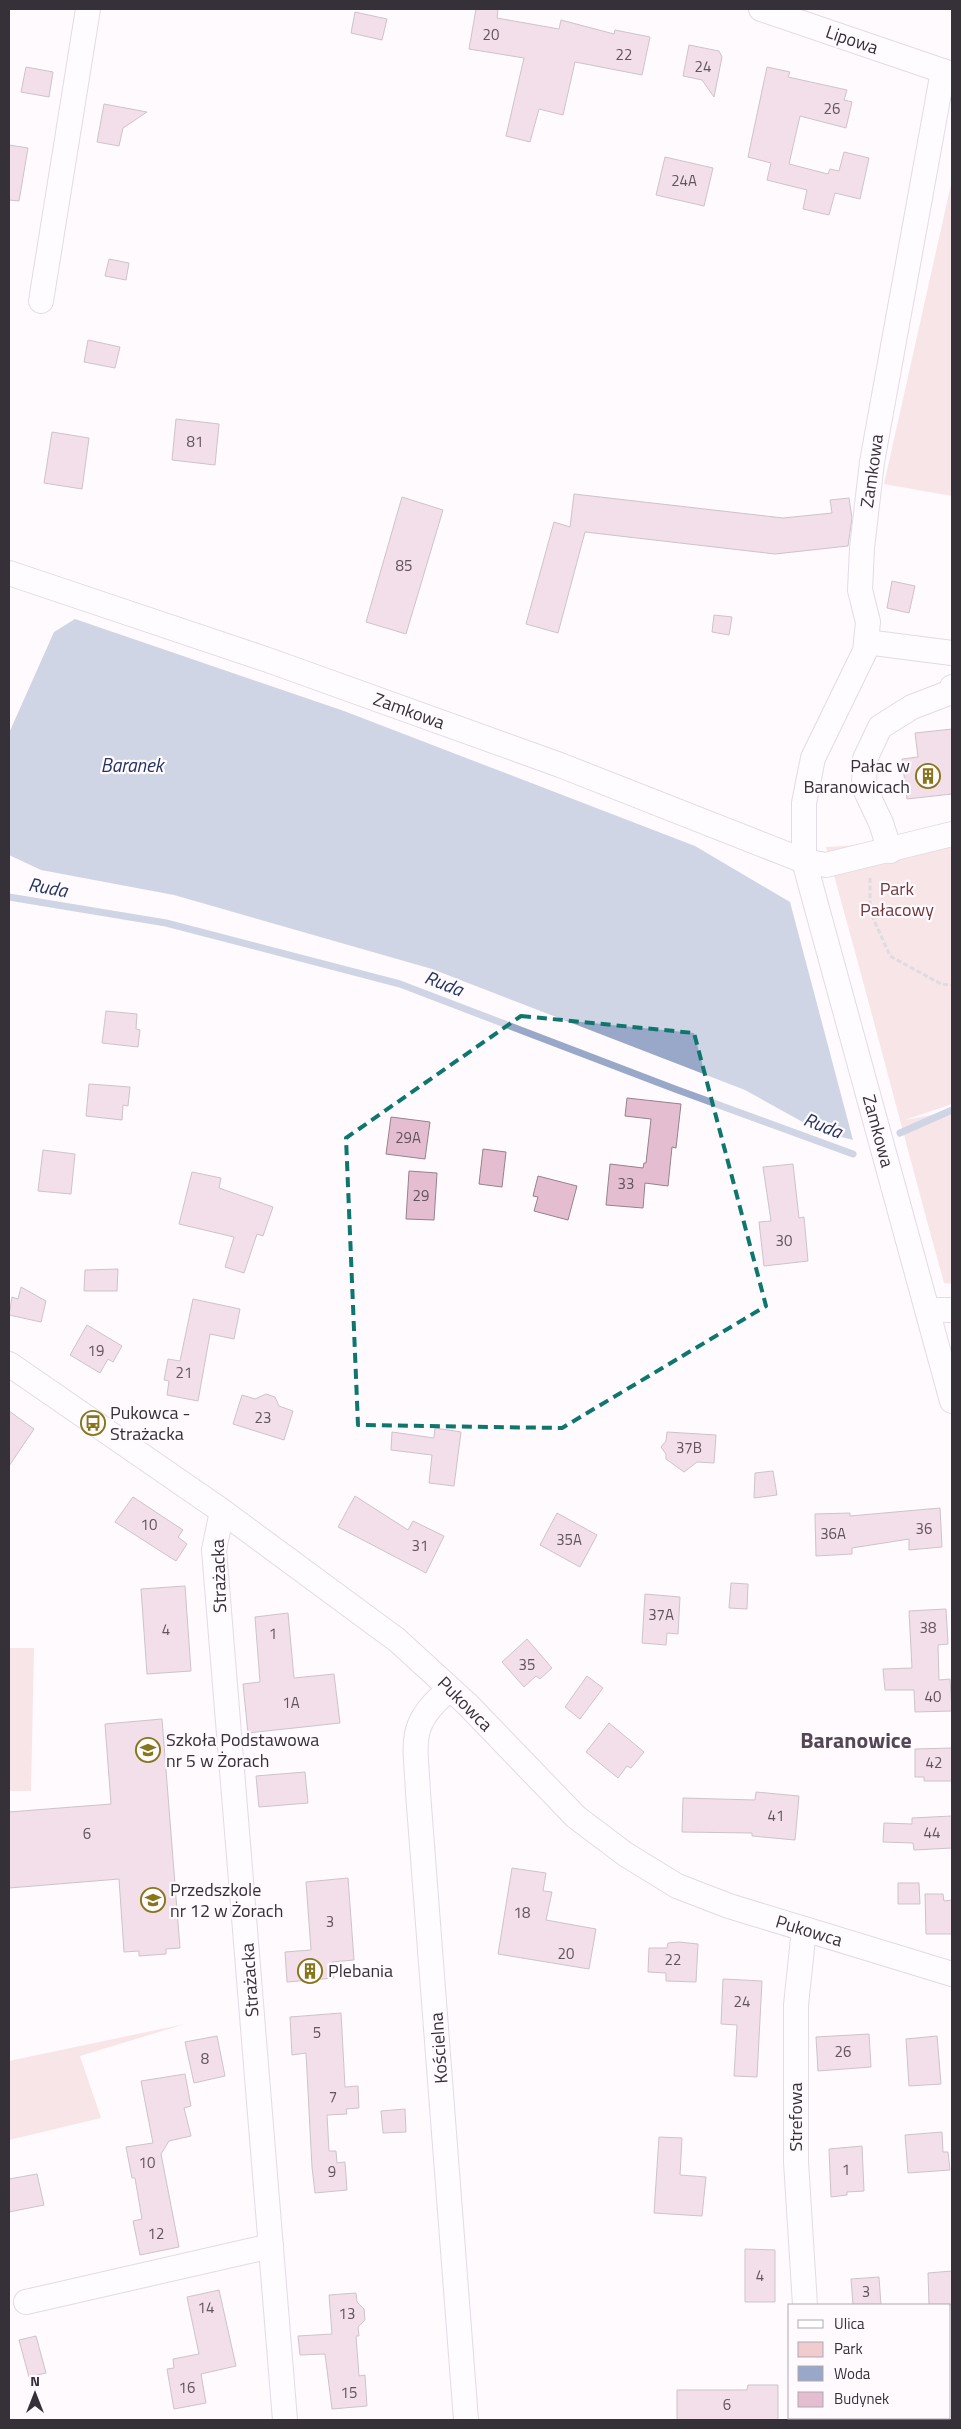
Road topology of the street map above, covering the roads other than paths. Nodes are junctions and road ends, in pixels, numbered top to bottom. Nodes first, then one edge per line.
1 (88, 9) edge
2 (761, 9) edge
3 (948, 73) edge
4 (41, 301) dead end
5 (9, 573) edge
6 (866, 642) junction
7 (952, 653) edge
8 (952, 690) edge
9 (952, 834) edge
10 (880, 853) junction
11 (804, 861) junction
12 (927, 1310) junction
13 (952, 1310) edge
14 (9, 1364) edge
15 (952, 1401) edge
16 (222, 1511) junction
17 (450, 1689) junction
18 (804, 1929) junction
19 (952, 1974) edge
20 (271, 2246) junction
21 (26, 2302) dead end
22 (805, 2304) edge
23 (285, 2420) edge
24 (466, 2420) edge

1 - 4 street
2 - 3 street, Lipowa
3 - 6 street, Zamkowa
5 - 11 street, Zamkowa
6 - 7 street
6 - 11 street, Zamkowa
8 - 10 street
9 - 10 street
10 - 11 street
11 - 12 street, Zamkowa
12 - 13 street
12 - 15 street, Zamkowa
14 - 16 street, Pukowca
16 - 17 street, Pukowca
16 - 20 street, Strażacka
17 - 18 street, Pukowca
17 - 24 street, Kościelna
18 - 19 street, Pukowca
18 - 22 street, Strefowa
20 - 21 street
20 - 23 street, Strażacka

